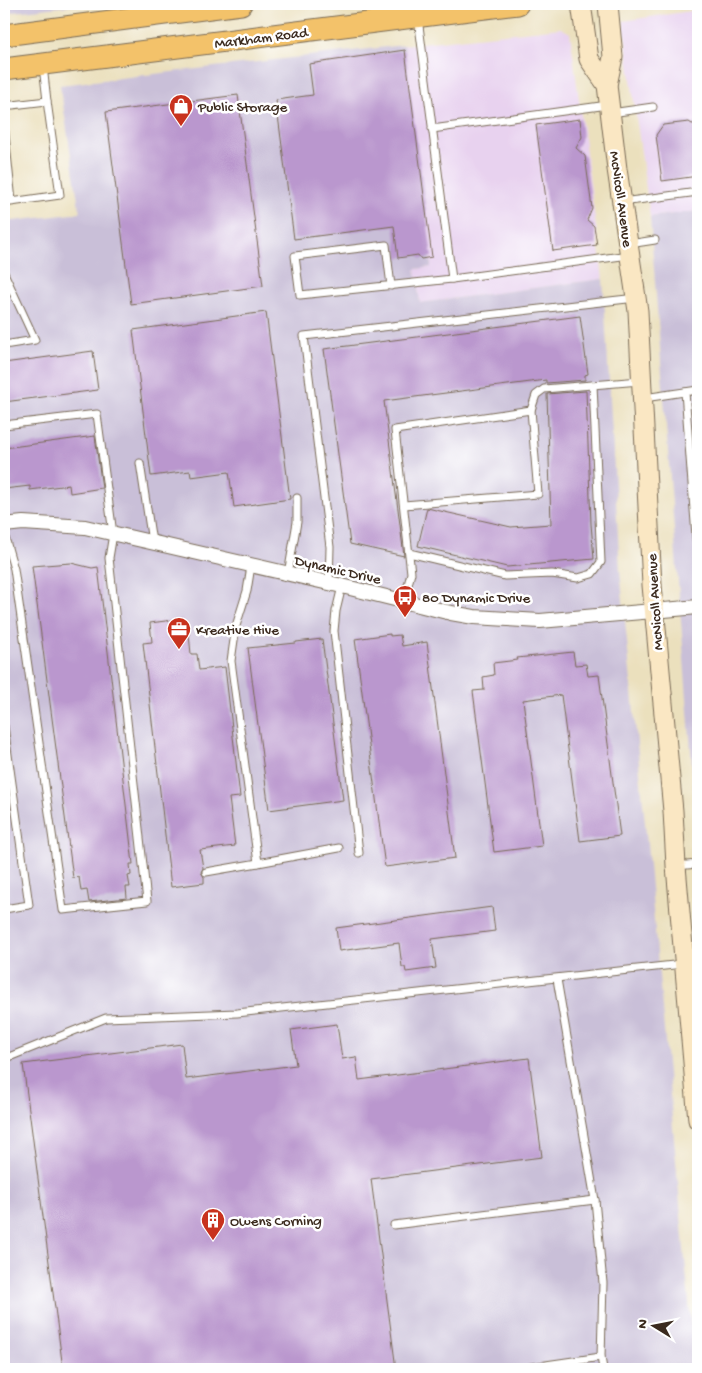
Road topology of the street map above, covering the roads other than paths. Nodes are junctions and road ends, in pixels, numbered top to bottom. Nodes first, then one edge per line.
1 (241, 4) edge
2 (518, 4) edge
3 (581, 4) edge
4 (608, 4) edge
5 (417, 17) junction
6 (4, 35) edge
7 (43, 64) junction
8 (4, 69) edge
9 (607, 85) junction
10 (47, 101) junction
11 (4, 106) edge
12 (653, 107) dead end
13 (610, 109) junction
14 (4, 124) edge
15 (432, 129) junction
16 (698, 192) edge
17 (8, 202) edge
18 (622, 202) junction
19 (655, 240) dead end
20 (629, 249) junction
21 (4, 273) edge
22 (452, 279) junction
23 (391, 286) junction
24 (636, 298) junction
25 (4, 345) edge
26 (593, 385) junction
27 (643, 389) junction
28 (698, 390) edge
29 (685, 392) junction
30 (532, 410) junction
31 (4, 425) edge
32 (140, 463) dead end
33 (297, 498) dead end
34 (404, 505) junction
35 (4, 525) edge
36 (4, 534) edge
37 (113, 534) junction
38 (152, 542) junction
39 (697, 549) edge
40 (409, 553) junction
41 (251, 566) junction
42 (288, 574) junction
43 (333, 585) junction
44 (404, 601) junction
45 (698, 607) edge
46 (654, 610) junction
47 (4, 726) edge
48 (339, 848) dead end
49 (359, 853) dead end
50 (258, 863) junction
51 (698, 864) edge
52 (676, 866) junction
53 (206, 872) dead end
54 (4, 909) edge
55 (685, 964) junction
56 (557, 979) junction
57 (4, 1059) edge
58 (698, 1120) edge
59 (595, 1200) junction
60 (394, 1225) dead end
61 (601, 1357) junction
62 (518, 1369) edge
63 (603, 1369) edge

1 - 6 main road
2 - 5 main road, Markham Road
3 - 9 main road, McNicoll Avenue
4 - 9 main road, McNicoll Avenue
5 - 7 main road, Markham Road
5 - 15 lane
7 - 8 main road, Markham Road
7 - 10 lane
9 - 13 main road, McNicoll Avenue
10 - 11 lane
10 - 17 lane
12 - 13 lane
13 - 15 lane
13 - 18 main road, McNicoll Avenue
14 - 17 lane
15 - 22 lane
16 - 18 lane
18 - 20 main road, McNicoll Avenue
19 - 20 lane
20 - 22 lane
20 - 24 main road, McNicoll Avenue
21 - 25 lane
22 - 23 lane
23 - 23 lane
24 - 27 main road, McNicoll Avenue
24 - 43 lane
26 - 27 lane
26 - 30 lane
26 - 40 lane
27 - 29 lane
27 - 46 main road, McNicoll Avenue
28 - 29 lane
29 - 39 lane
30 - 34 lane
30 - 34 lane
31 - 37 lane
32 - 38 lane
33 - 42 lane
34 - 40 lane
35 - 37 street, Dynamic Drive
36 - 37 lane
37 - 38 street, Dynamic Drive
38 - 41 street, Dynamic Drive
40 - 44 lane
41 - 42 street, Dynamic Drive
41 - 50 lane
42 - 43 street, Dynamic Drive
43 - 44 street, Dynamic Drive
43 - 49 lane
44 - 46 street, Dynamic Drive
45 - 46 street, Dynamic Drive
46 - 52 main road, McNicoll Avenue
47 - 54 lane
48 - 50 lane
50 - 53 lane
51 - 52 lane
52 - 55 main road, McNicoll Avenue
55 - 56 lane
55 - 58 main road, McNicoll Avenue
56 - 57 lane
56 - 59 lane
59 - 60 lane
59 - 61 lane
61 - 62 lane
61 - 63 lane

